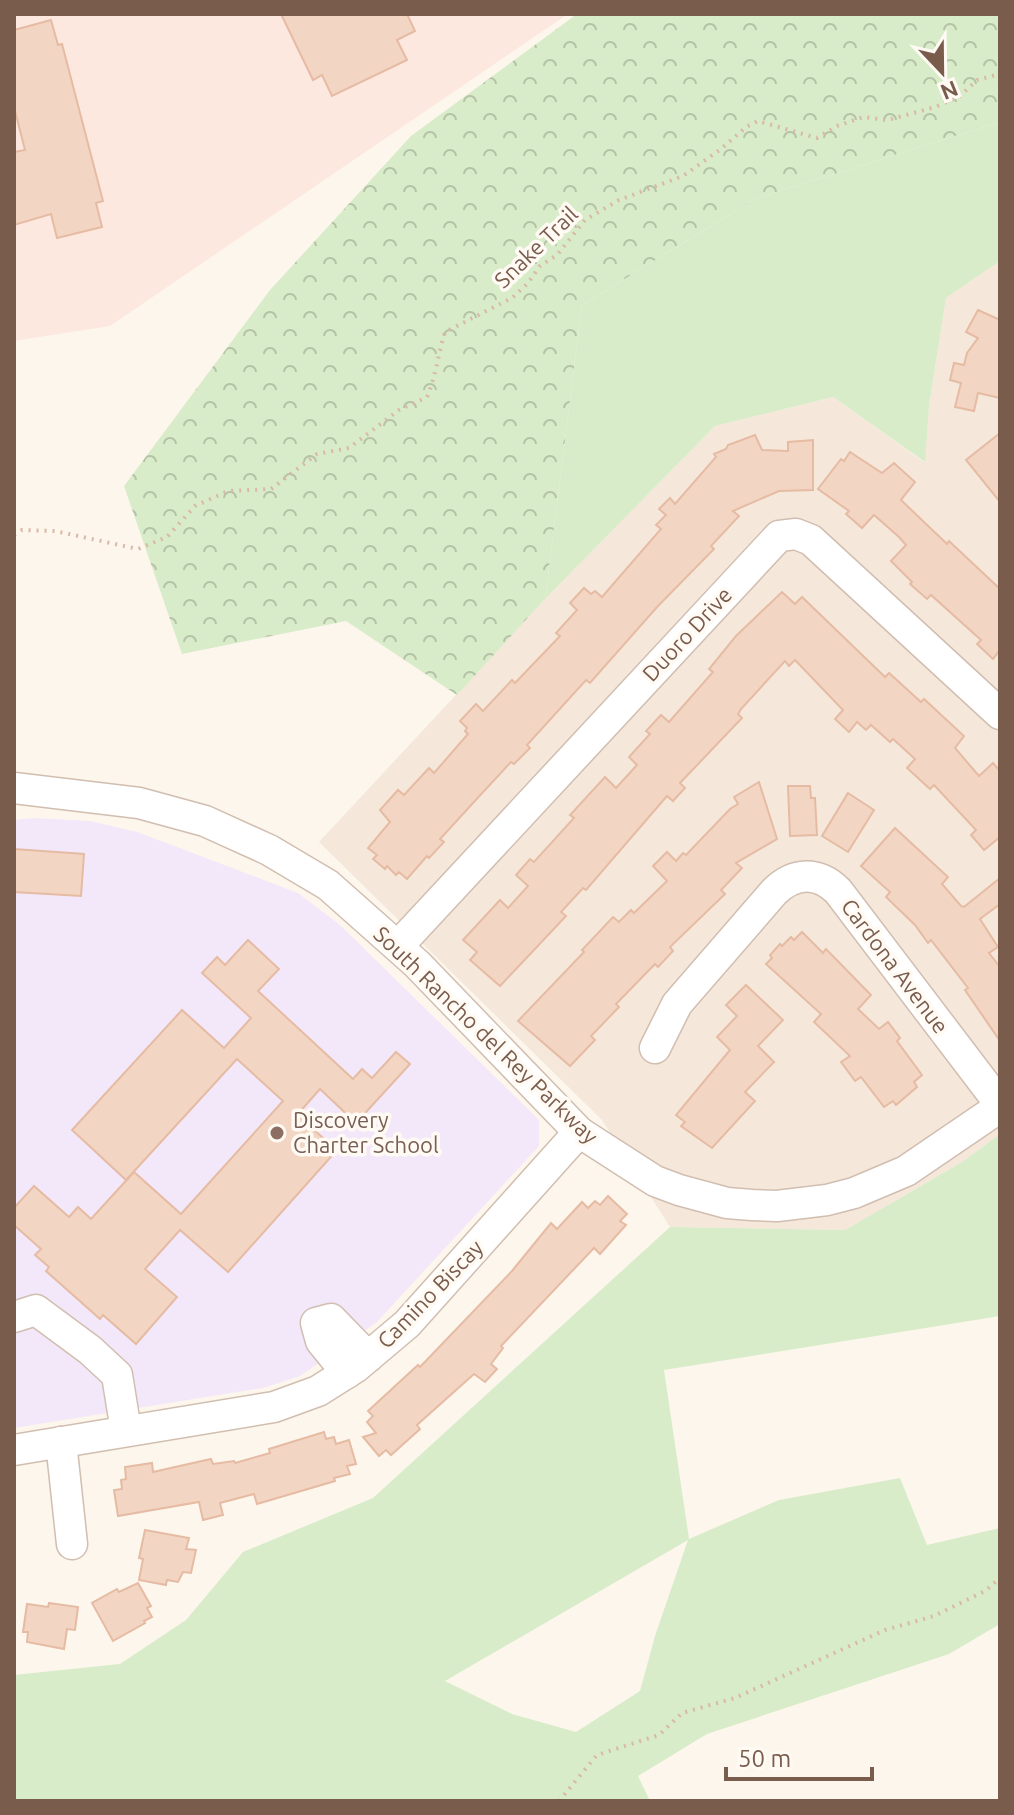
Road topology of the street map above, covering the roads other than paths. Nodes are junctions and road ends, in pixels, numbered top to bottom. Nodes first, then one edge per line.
1 (1000, 714) edge
2 (14, 788) edge
3 (398, 946) junction
4 (655, 1048) dead end
5 (1000, 1106) edge
6 (579, 1132) junction
7 (14, 1317) edge
8 (126, 1431) junction
9 (61, 1442) junction
10 (14, 1450) edge
11 (72, 1544) dead end

1 - 3 street, Duoro Drive
2 - 3 street, South Rancho del Rey Parkway
3 - 6 street, South Rancho del Rey Parkway
4 - 5 street, Cardona Avenue
5 - 6 street, South Rancho del Rey Parkway
6 - 8 street, Camino Biscay
7 - 8 street
8 - 9 street, Camino Biscay
9 - 10 street, Camino Biscay
9 - 11 street

